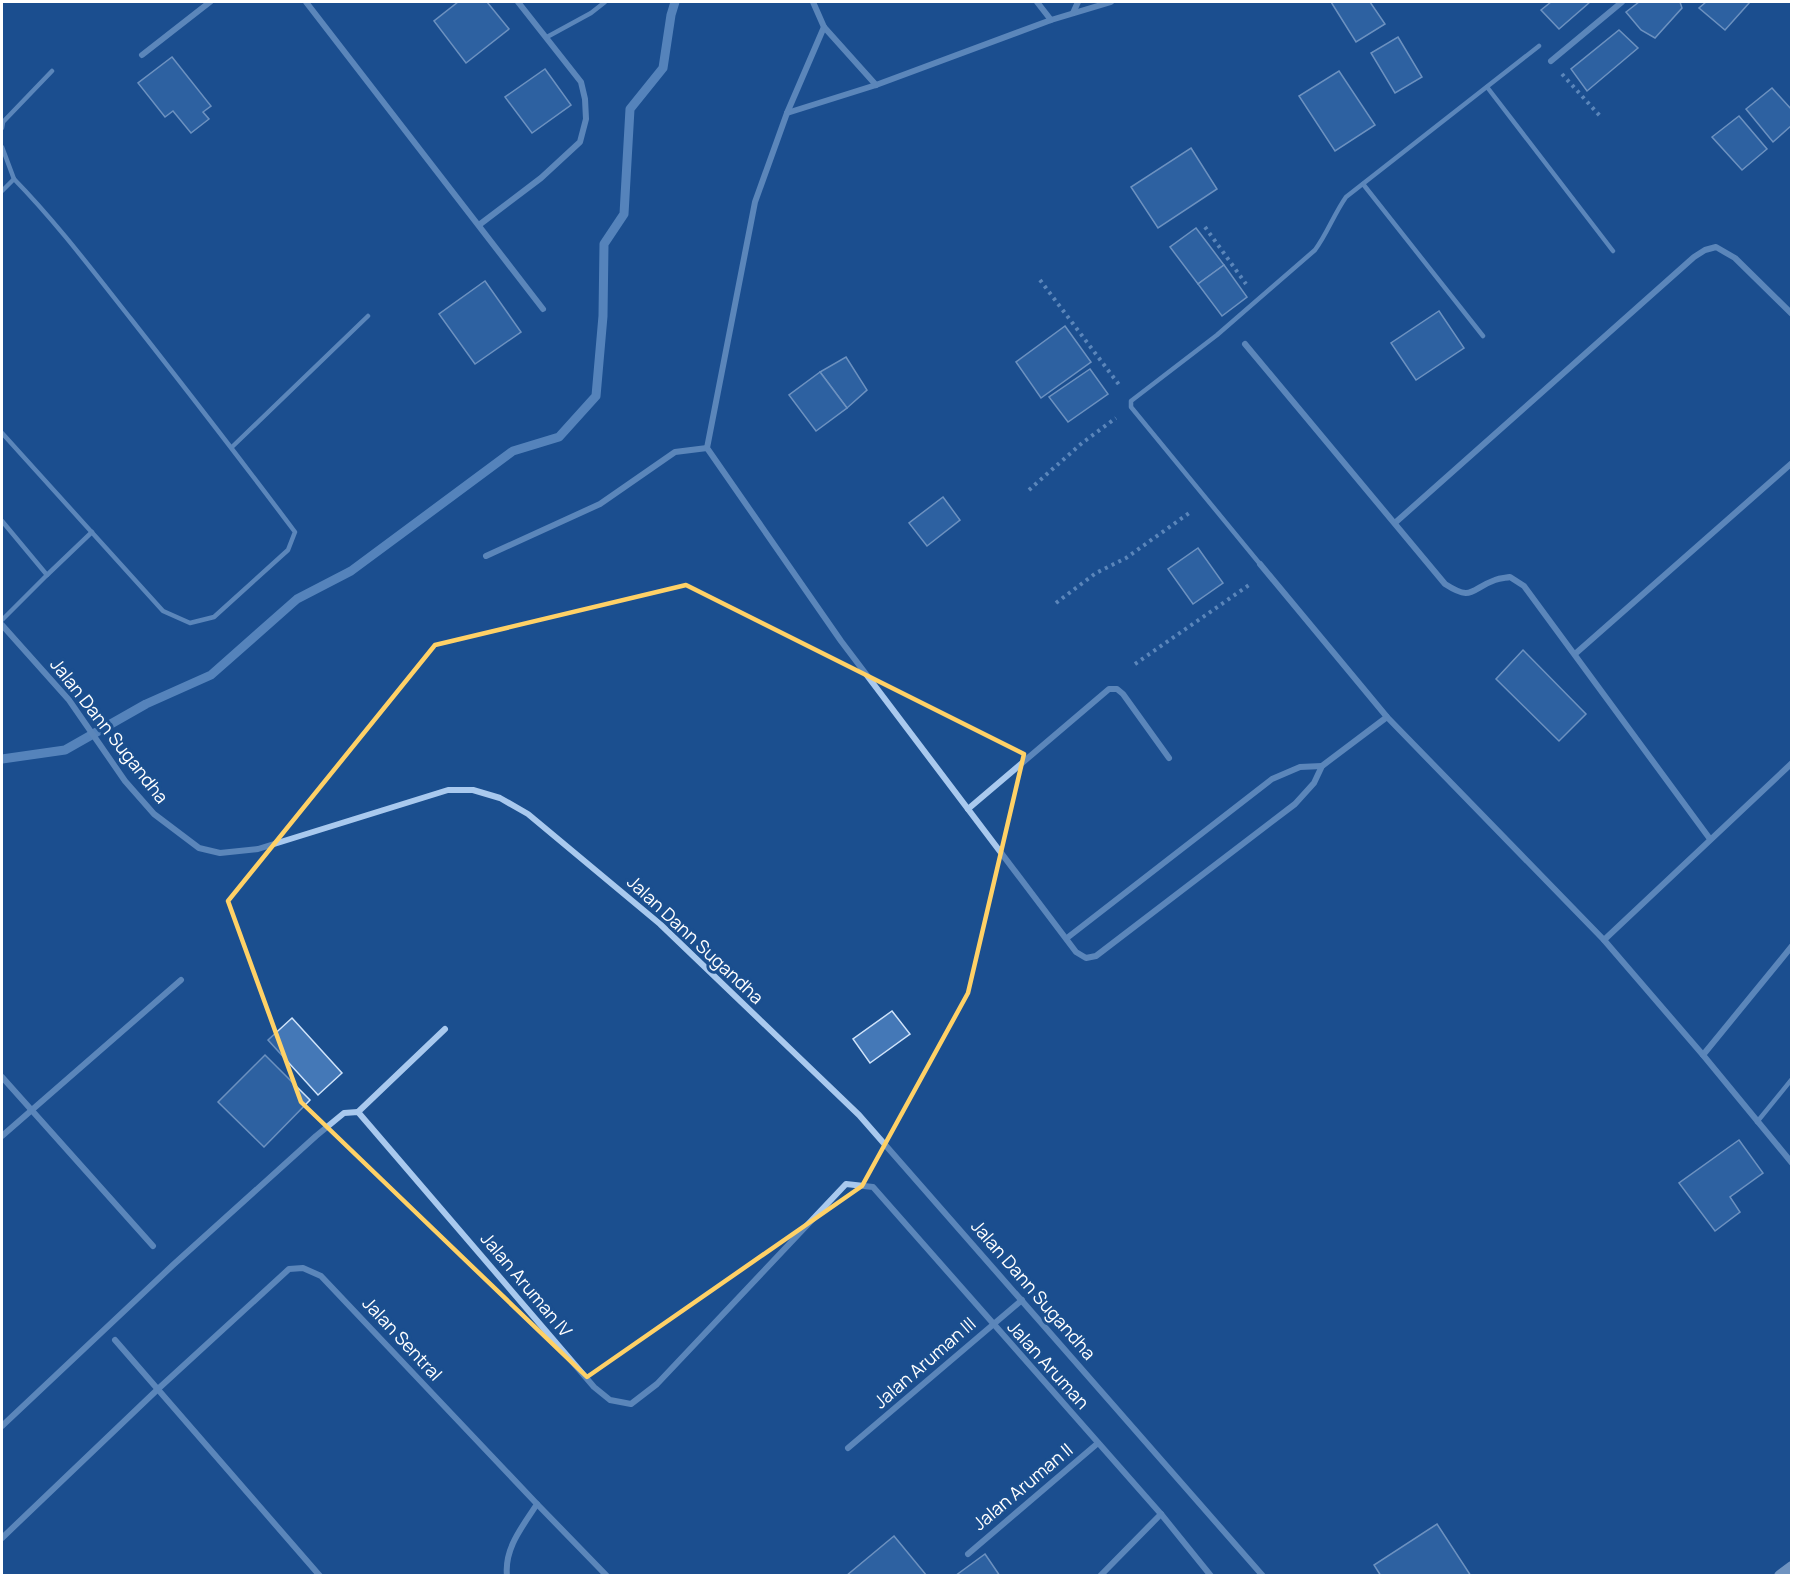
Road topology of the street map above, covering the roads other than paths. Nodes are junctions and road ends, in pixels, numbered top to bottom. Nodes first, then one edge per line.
1 (195, 2) edge
2 (210, 2) edge
3 (306, 2) edge
4 (518, 2) edge
5 (605, 2) edge
6 (813, 2) edge
7 (1036, 2) edge
8 (1078, 2) edge
9 (1111, 2) edge
10 (1622, 2) edge
11 (200, 8) junction
12 (1073, 13) junction
13 (1051, 20) junction
14 (824, 27) junction
15 (547, 37) junction
16 (1539, 46) dead end
17 (142, 56) dead end
18 (1551, 61) road end
19 (52, 71) dead end
20 (876, 85) junction
21 (1487, 87) junction
22 (788, 113) junction
23 (2, 128) edge
24 (2, 147) edge
25 (14, 179) junction
26 (1363, 184) junction
27 (2, 191) edge
28 (479, 225) junction
29 (1613, 251) dead end
30 (543, 309) dead end
31 (1791, 314) edge
32 (368, 316) dead end
33 (1483, 336) dead end
34 (1245, 345) dead end
35 (2, 432) edge
36 (232, 447) junction
37 (706, 448) junction
38 (1791, 464) edge
39 (2, 521) edge
40 (1396, 522) junction
41 (92, 532) junction
42 (486, 556) dead end
43 (1260, 564) joint
44 (47, 575) junction
45 (2, 620) edge
46 (2, 625) edge
47 (1575, 654) junction
48 (1387, 717) junction
49 (1169, 758) dead end
50 (1791, 763) edge
51 (1322, 766) junction
52 (968, 809) junction
53 (1710, 839) junction
54 (1066, 938) junction
55 (1604, 940) junction
56 (1791, 946) edge
57 (181, 980) dead end
58 (445, 1029) dead end
59 (1703, 1055) junction
60 (2, 1077) edge
61 (1791, 1079) edge
62 (32, 1109) junction
63 (358, 1112) junction
64 (1757, 1122) junction
65 (2, 1136) edge
66 (1791, 1163) edge
67 (858, 1184) joint
68 (153, 1246) dead end
69 (1022, 1300) junction
70 (993, 1325) junction
71 (115, 1340) dead end
72 (158, 1389) junction
73 (2, 1426) edge
74 (1098, 1443) junction
75 (848, 1448) dead end
76 (537, 1504) junction
77 (1161, 1514) junction
78 (2, 1538) edge
79 (968, 1554) dead end
80 (1791, 1567) edge
81 (320, 1575) edge
82 (507, 1575) edge
83 (607, 1575) edge
84 (1100, 1575) edge
85 (1211, 1575) edge
86 (1263, 1575) edge
87 (1780, 1575) edge

1 - 11 street
2 - 11 street
3 - 28 street
4 - 15 street
5 - 15 lane
6 - 14 street
7 - 13 street
8 - 12 street
9 - 12 street
10 - 18 street
11 - 17 street
12 - 13 street
13 - 20 street
14 - 20 street
14 - 22 street
15 - 28 street
16 - 21 lane
19 - 23 lane
20 - 22 street
21 - 26 lane
21 - 29 lane
22 - 37 street
24 - 25 lane
25 - 27 lane
25 - 36 lane
26 - 33 lane
26 - 43 lane
28 - 30 street
31 - 40 street
32 - 36 lane
34 - 40 street
35 - 41 lane
36 - 41 lane
37 - 42 street
37 - 52 street
38 - 47 street
39 - 44 lane
40 - 47 street
41 - 44 lane
43 - 48 street
44 - 45 lane
46 - 69 street, Jalan Dann Sugandha
47 - 53 street
48 - 51 street
48 - 55 street
49 - 52 street
50 - 53 street
51 - 54 street
51 - 54 street
52 - 54 street
53 - 55 street
55 - 59 street
56 - 59 street
57 - 62 street
58 - 63 street
59 - 64 street
60 - 62 street
61 - 64 lane
62 - 65 street
62 - 68 street
63 - 67 street, Jalan Aruman IV
63 - 73 street
64 - 66 street
67 - 70 street, Jalan Aruman
69 - 70 street, Jalan Aruman III
69 - 86 street, Jalan Dann Sugandha
70 - 74 street, Jalan Aruman
70 - 75 street, Jalan Aruman III
71 - 72 street
72 - 76 street, Jalan Sentral
72 - 78 street, Jalan Sentral
72 - 81 street
74 - 77 street, Jalan Aruman
74 - 79 street, Jalan Aruman II
76 - 82 street
76 - 83 street, Jalan Sentral
77 - 84 street
77 - 85 street, Jalan Aruman
80 - 87 main road

